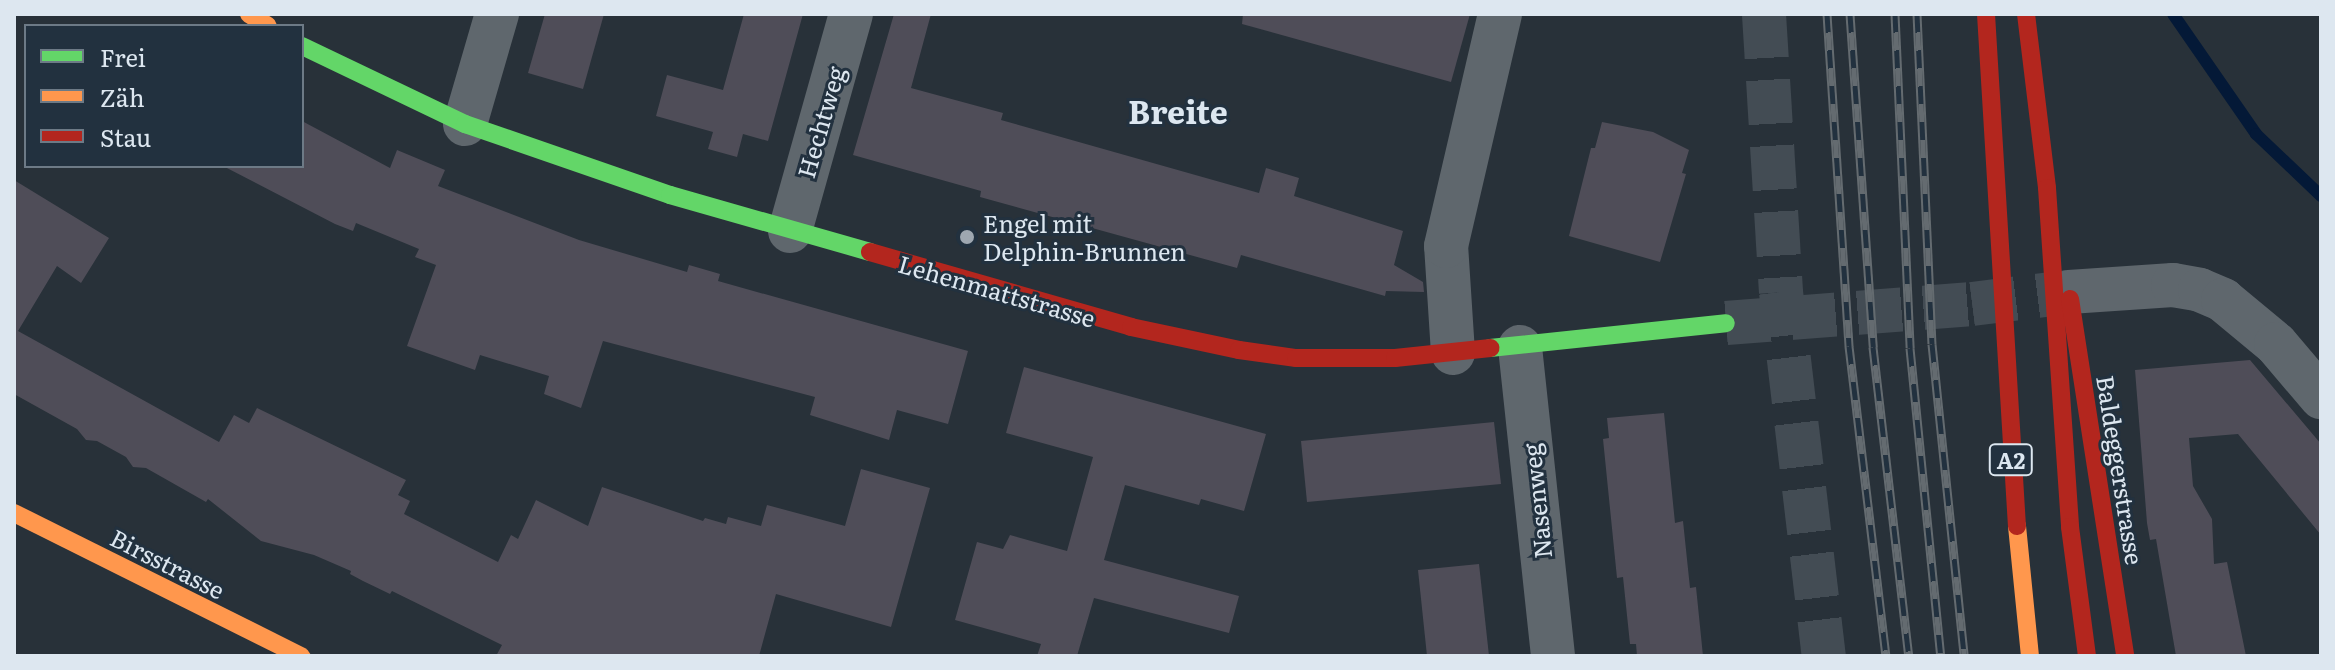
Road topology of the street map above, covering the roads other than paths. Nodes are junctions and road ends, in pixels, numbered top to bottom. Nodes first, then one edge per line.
1 (497, 14) edge
2 (851, 14) edge
3 (1500, 14) edge
4 (1986, 14) edge
5 (2026, 14) edge
6 (304, 47) edge
7 (465, 124) junction
8 (790, 231) junction
9 (2061, 275) junction
10 (1726, 323) tunnel mouth
11 (1520, 347) junction
12 (1453, 353) junction
13 (2321, 397) edge
14 (14, 513) edge
15 (301, 656) edge
16 (1553, 656) edge
17 (2030, 656) edge
18 (2087, 656) edge
19 (2125, 656) edge

1 - 7 street
2 - 8 street, Hechtweg
3 - 12 street
4 - 17 main road, A2
5 - 9 main road
6 - 7 main road, Lehenmattstrasse
7 - 8 main road, Lehenmattstrasse
8 - 12 main road, Lehenmattstrasse
9 - 13 street
9 - 18 main road
9 - 19 main road, Baldeggerstrasse
10 - 11 main road, Lehenmattstrasse
11 - 12 main road, Lehenmattstrasse
11 - 16 street, Nasenweg
14 - 15 main road, Birsstrasse

